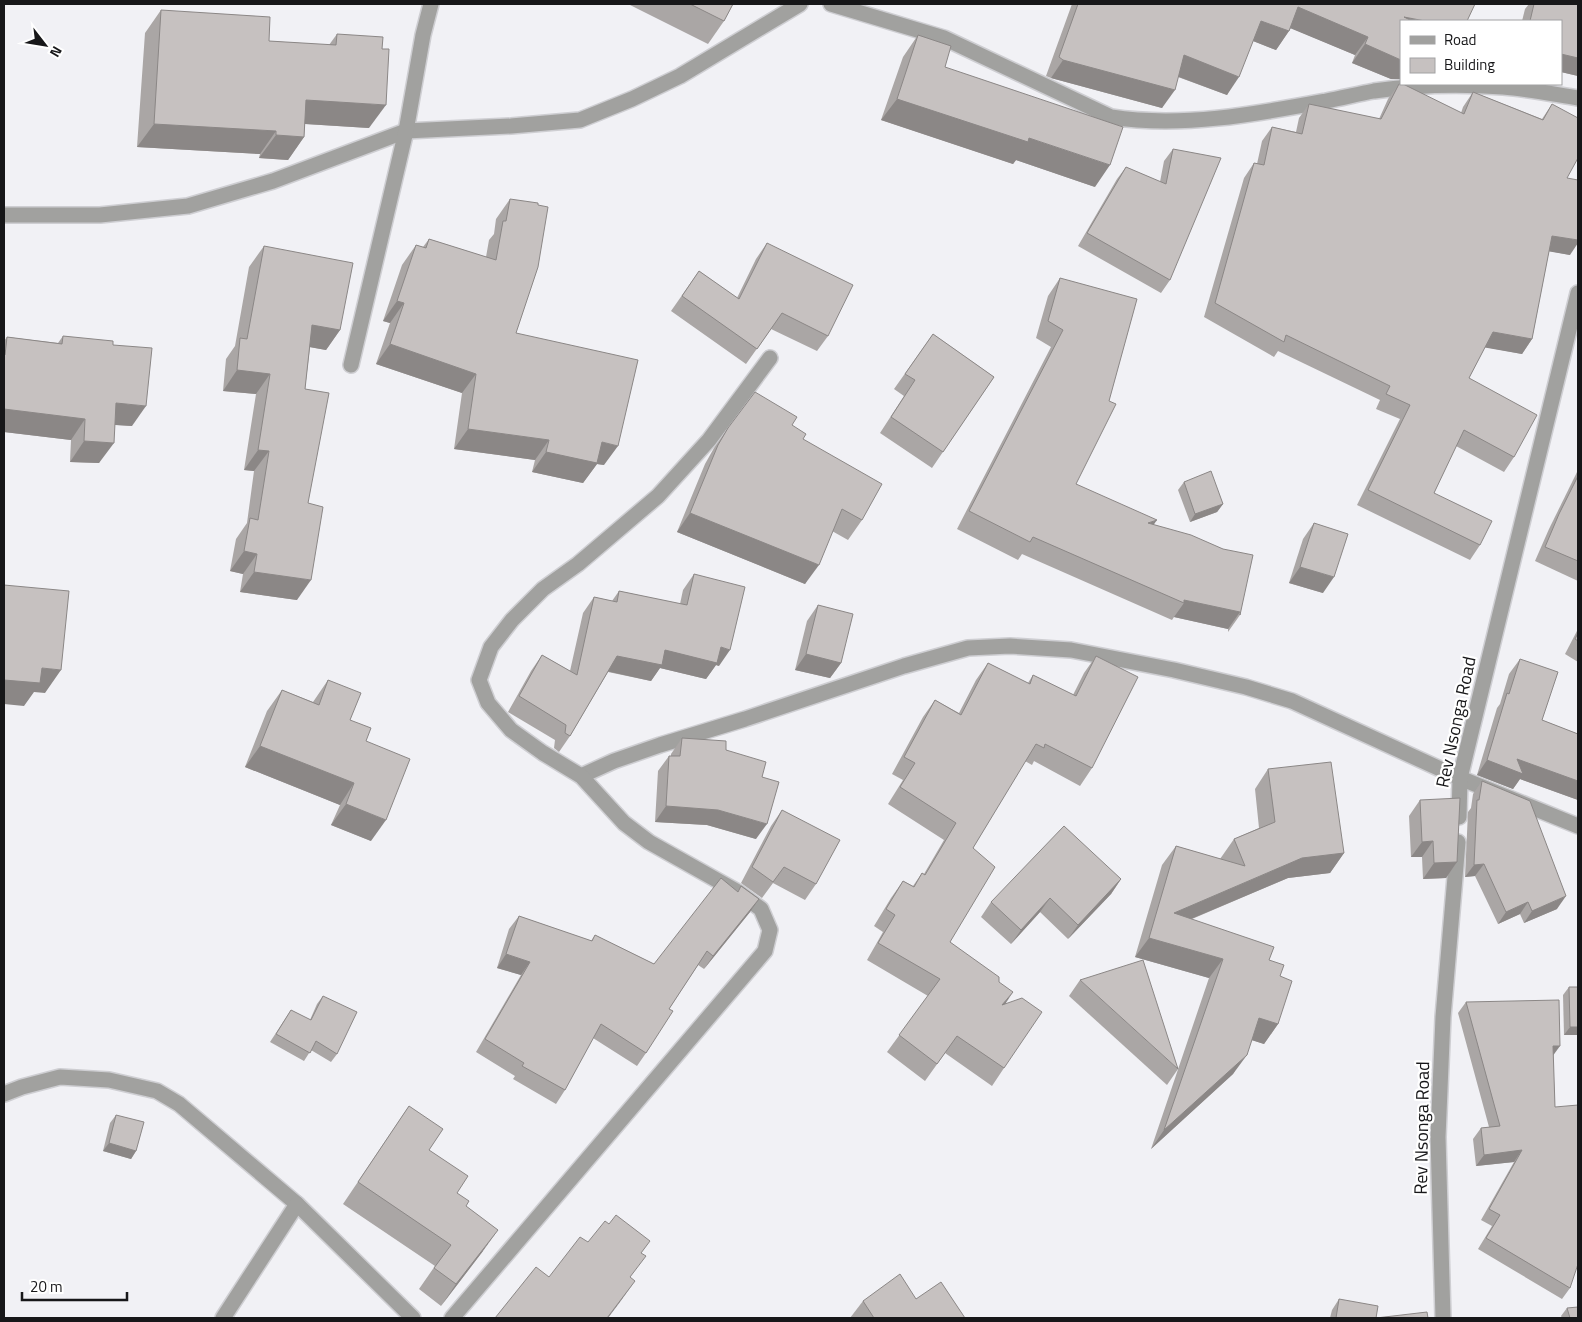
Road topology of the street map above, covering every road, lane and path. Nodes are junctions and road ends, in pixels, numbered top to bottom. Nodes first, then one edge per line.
1 (431, 4) edge
2 (800, 4) edge
3 (831, 4) edge
4 (1578, 98) edge
5 (406, 131) junction
6 (4, 215) edge
7 (1578, 293) edge
8 (770, 358) dead end
9 (351, 365) dead end
10 (581, 776) junction
11 (1460, 778) junction
12 (1578, 826) edge
13 (4, 1094) edge
14 (298, 1204) junction
15 (223, 1318) edge
16 (413, 1318) edge
17 (452, 1318) edge
18 (1443, 1318) edge

1 - 5 street
2 - 5 street
3 - 4 street
5 - 6 street
5 - 9 street
7 - 11 street, Rev Nsonga Road
8 - 10 street
10 - 11 street
10 - 17 street
11 - 12 street
11 - 18 street, Rev Nsonga Road
13 - 14 street
14 - 15 street
14 - 16 street

